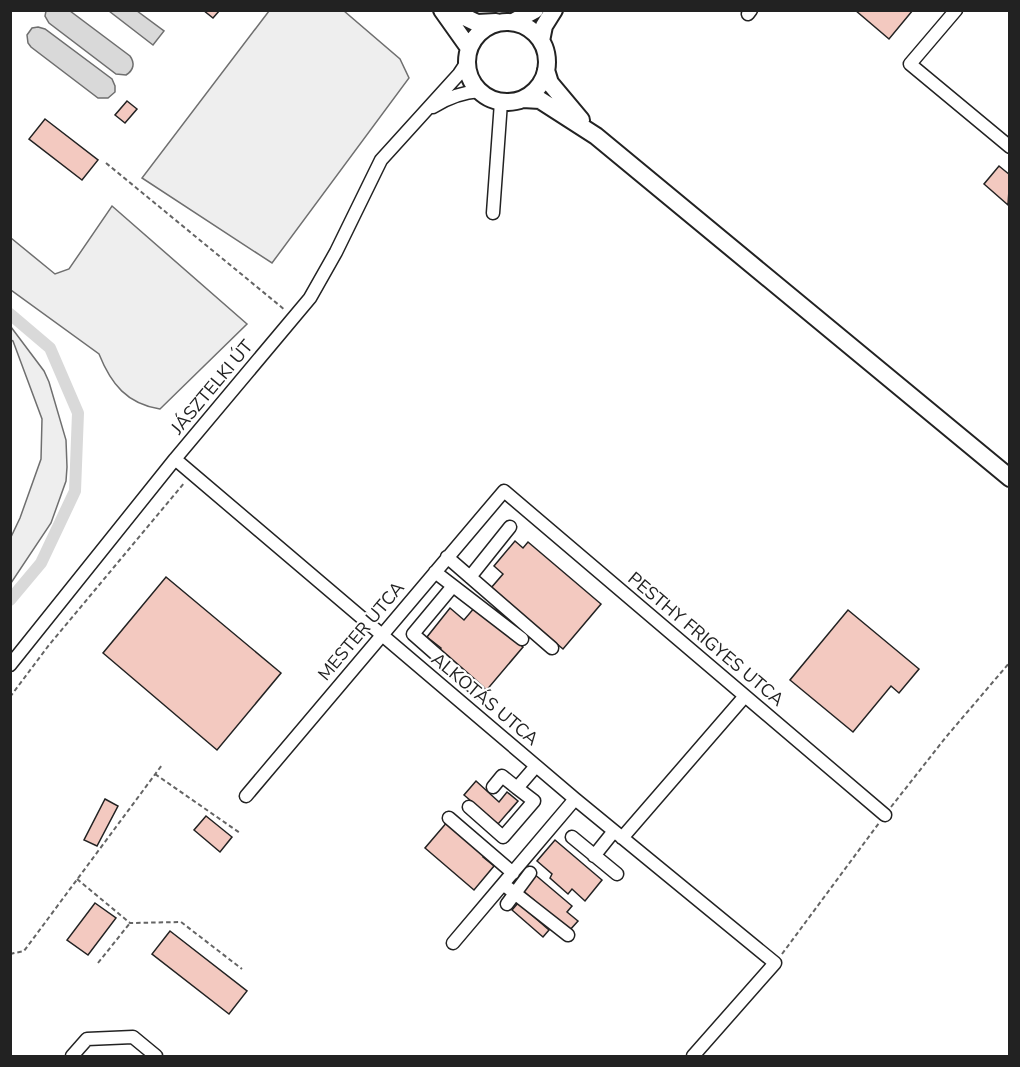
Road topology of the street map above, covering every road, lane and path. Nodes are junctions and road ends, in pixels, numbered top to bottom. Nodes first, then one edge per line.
1 (442, 10) edge
2 (450, 10) edge
3 (535, 10) edge
4 (554, 10) edge
5 (956, 10) edge
6 (507, 22) junction
7 (541, 41) junction
8 (468, 55) junction
9 (546, 70) junction
10 (480, 91) junction
11 (523, 99) junction
12 (501, 102) junction
13 (418, 118) junction
14 (596, 136) junction
15 (1008, 141) edge
16 (106, 163) dead end
17 (493, 213) dead end
18 (294, 317) junction
19 (175, 459) junction
20 (190, 472) junction
21 (1010, 478) edge
22 (504, 491) joint
23 (510, 527) dead end
24 (447, 557) junction
25 (435, 572) junction
26 (470, 577) junction
27 (453, 586) junction
28 (381, 634) junction
29 (522, 639) dead end
30 (552, 648) dead end
31 (10, 664) edge
32 (479, 692) dead end
33 (745, 696) junction
34 (10, 697) edge
35 (162, 765) dead end
36 (536, 766) junction
37 (155, 774) junction
38 (493, 787) dead end
39 (517, 788) junction
40 (246, 796) dead end
41 (574, 799) junction
42 (469, 807) dead end
43 (885, 815) dead end
44 (448, 818) dead end
45 (240, 833) dead end
46 (618, 834) junction
47 (572, 837) dead end
48 (594, 856) junction
49 (513, 873) junction
50 (530, 873) dead end
51 (616, 874) dead end
52 (77, 879) junction
53 (503, 884) junction
54 (514, 893) junction
55 (507, 904) dead end
56 (130, 922) junction
57 (567, 935) dead end
58 (453, 943) dead end
59 (10, 954) edge
60 (98, 963) dead end
61 (242, 969) dead end
62 (72, 1056) edge
63 (156, 1056) edge
64 (693, 1056) edge

1 - 8 main road
2 - 6 main road
3 - 6 main road
4 - 7 main road
5 - 15 street
6 - 7 main road
6 - 8 main road
7 - 9 main road
8 - 10 main road
8 - 13 street, JÁSZTELKI ÚT
9 - 11 main road
9 - 14 main road
10 - 12 main road
10 - 13 street, JÁSZTELKI ÚT
11 - 12 main road
11 - 14 main road
12 - 17 street
13 - 18 street, JÁSZTELKI ÚT
14 - 21 main road
16 - 18 path
18 - 19 street, JÁSZTELKI ÚT
19 - 20 street, ALKOTÁS UTCA
19 - 31 street, JÁSZTELKI ÚT
20 - 28 street, ALKOTÁS UTCA
20 - 34 path
22 - 24 street, MESTER UTCA
22 - 33 street, PESTHY FRIGYES UTCA
23 - 26 street
24 - 25 street, MESTER UTCA
24 - 26 street
25 - 27 street
25 - 28 street, MESTER UTCA
26 - 30 street
27 - 29 street
27 - 32 street
28 - 36 street, ALKOTÁS UTCA
28 - 40 street, MESTER UTCA
33 - 43 street, PESTHY FRIGYES UTCA
33 - 46 street
35 - 37 path
36 - 39 street
36 - 41 street, ALKOTÁS UTCA
37 - 45 path
37 - 52 path
38 - 39 street
39 - 42 street
41 - 46 street, ALKOTÁS UTCA
41 - 49 street
44 - 49 street
46 - 48 street
46 - 64 street, ALKOTÁS UTCA
47 - 48 street
48 - 51 street
49 - 53 street
50 - 54 street
52 - 56 path
52 - 59 path
53 - 54 street
53 - 58 street
54 - 55 street
54 - 57 street
56 - 60 path
56 - 61 path
62 - 63 street

